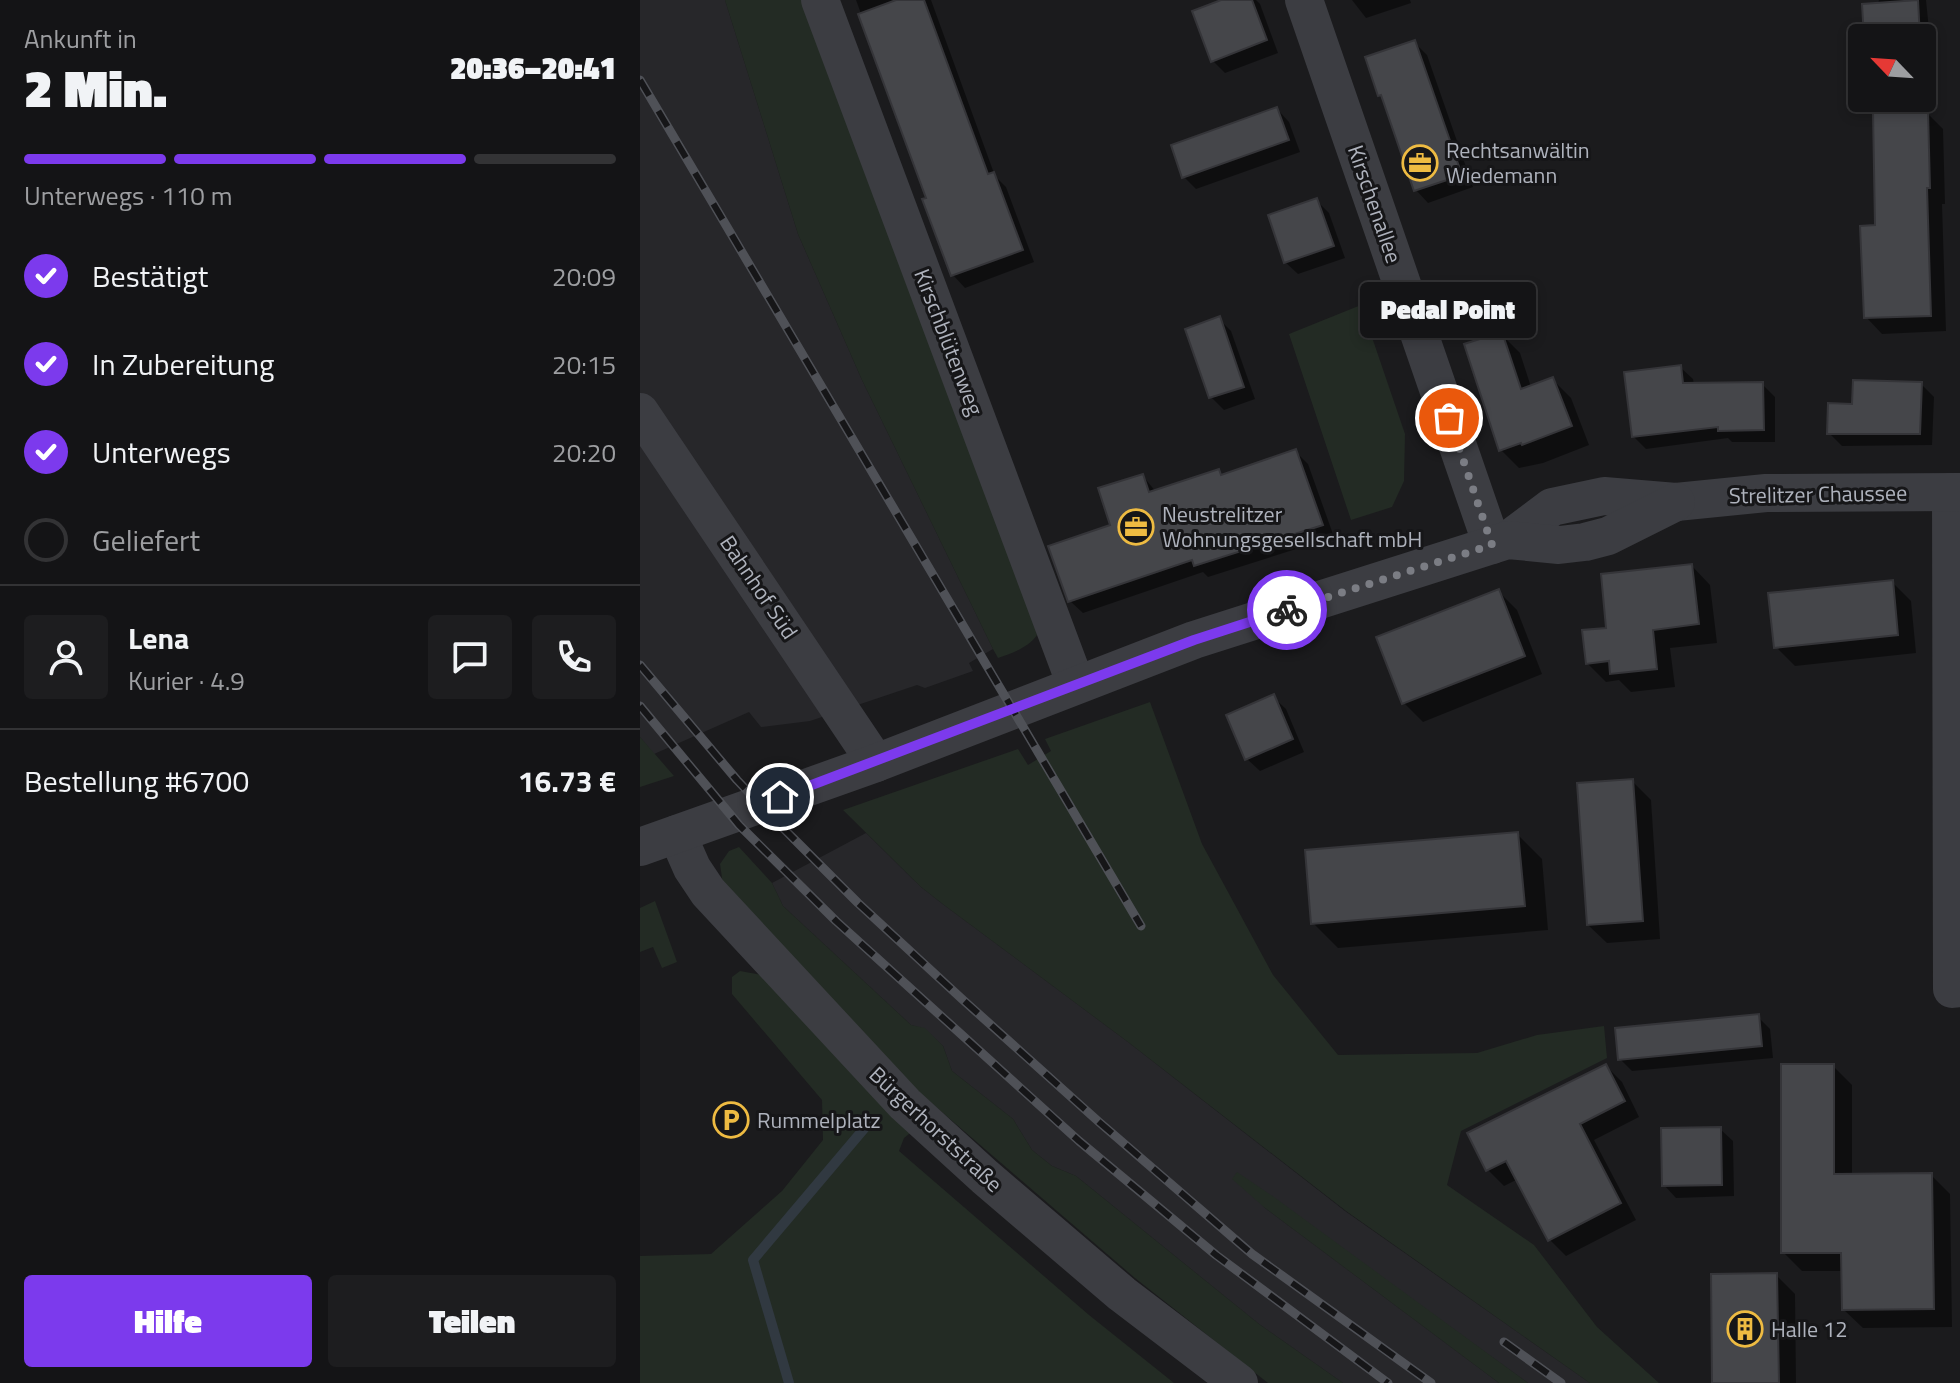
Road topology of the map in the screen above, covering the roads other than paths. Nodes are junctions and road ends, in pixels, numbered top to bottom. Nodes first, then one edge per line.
1 (820, 0) edge
2 (1304, 0) edge
3 (640, 412) edge
4 (1955, 492) edge
5 (1955, 539) edge
6 (1500, 542) junction
7 (1076, 685) junction
8 (876, 763) junction
9 (677, 834) junction
10 (640, 847) edge
11 (1960, 988) edge
12 (1239, 1383) edge

1 - 7 street, Kirschblütenweg
2 - 6 street, Kirschenallee
3 - 8 street, Bahnhof Süd
4 - 5 street
4 - 6 street, Strelitzer Chaussee
5 - 11 street
6 - 7 street, Strelitzer Chaussee
7 - 8 street, Strelitzer Chaussee
8 - 9 street, Strelitzer Chaussee
9 - 10 street, Strelitzer Chaussee
9 - 12 street, Bürgerhorststraße

